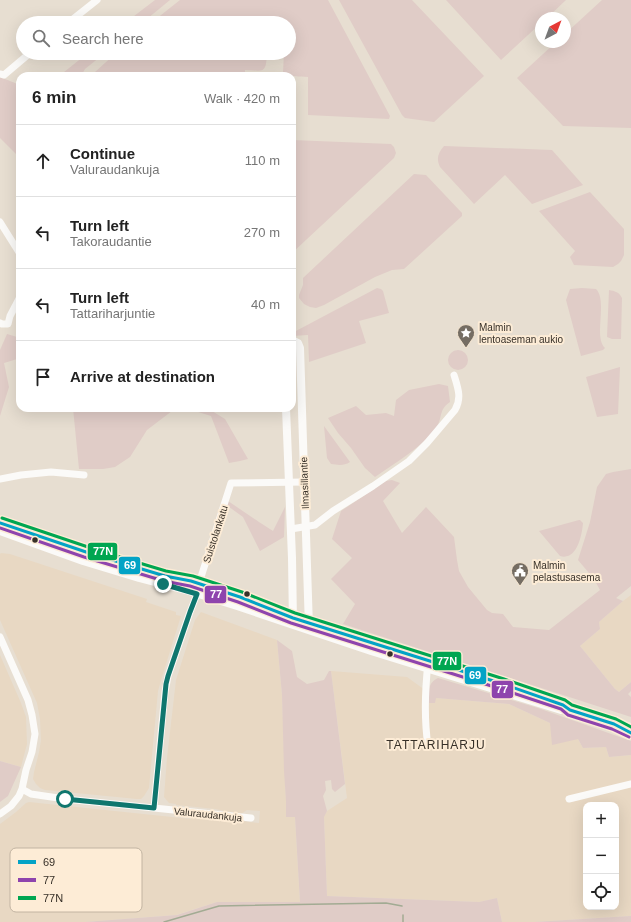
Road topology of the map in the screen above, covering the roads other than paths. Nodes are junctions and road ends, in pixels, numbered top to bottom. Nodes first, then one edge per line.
1 (97, 0) edge
2 (77, 16) edge
3 (22, 60) edge
4 (0, 74) edge
5 (0, 222) edge
6 (16, 248) edge
7 (16, 305) edge
8 (0, 323) edge
9 (296, 342) edge
10 (454, 376) dead end
11 (286, 412) edge
12 (84, 475) dead end
13 (0, 479) edge
14 (289, 482) junction
15 (304, 482) junction
16 (0, 523) edge
17 (306, 527) junction
18 (291, 529) junction
19 (0, 531) edge
20 (200, 584) junction
21 (197, 594) junction
22 (293, 622) junction
23 (309, 627) junction
24 (0, 636) edge
25 (428, 665) junction
26 (614, 724) junction
27 (631, 727) edge
28 (631, 733) edge
29 (428, 746) dead end
30 (631, 784) edge
31 (22, 790) junction
32 (569, 799) dead end
33 (154, 808) junction
34 (0, 814) edge
35 (252, 818) dead end

1 - 2 street
3 - 4 street
5 - 6 street
7 - 8 street
9 - 15 main road, Ilmasillantie
10 - 17 street
11 - 14 main road, Ilmasillantie
12 - 13 street
14 - 15 street
14 - 18 main road, Ilmasillantie
14 - 20 street, Suistolankatu
15 - 17 main road, Ilmasillantie
16 - 20 main road
17 - 18 street
17 - 23 main road, Ilmasillantie
18 - 22 main road, Ilmasillantie
19 - 21 main road
20 - 21 street, Suistolankatu
20 - 22 main road
21 - 22 main road
21 - 33 street, Suistolankatu
22 - 23 main road
23 - 25 main road
24 - 31 street
25 - 26 main road
25 - 29 street
26 - 27 main road
26 - 28 main road
30 - 32 street
31 - 33 street, Valuraudankuja
31 - 34 street
33 - 35 street, Valuraudankuja

